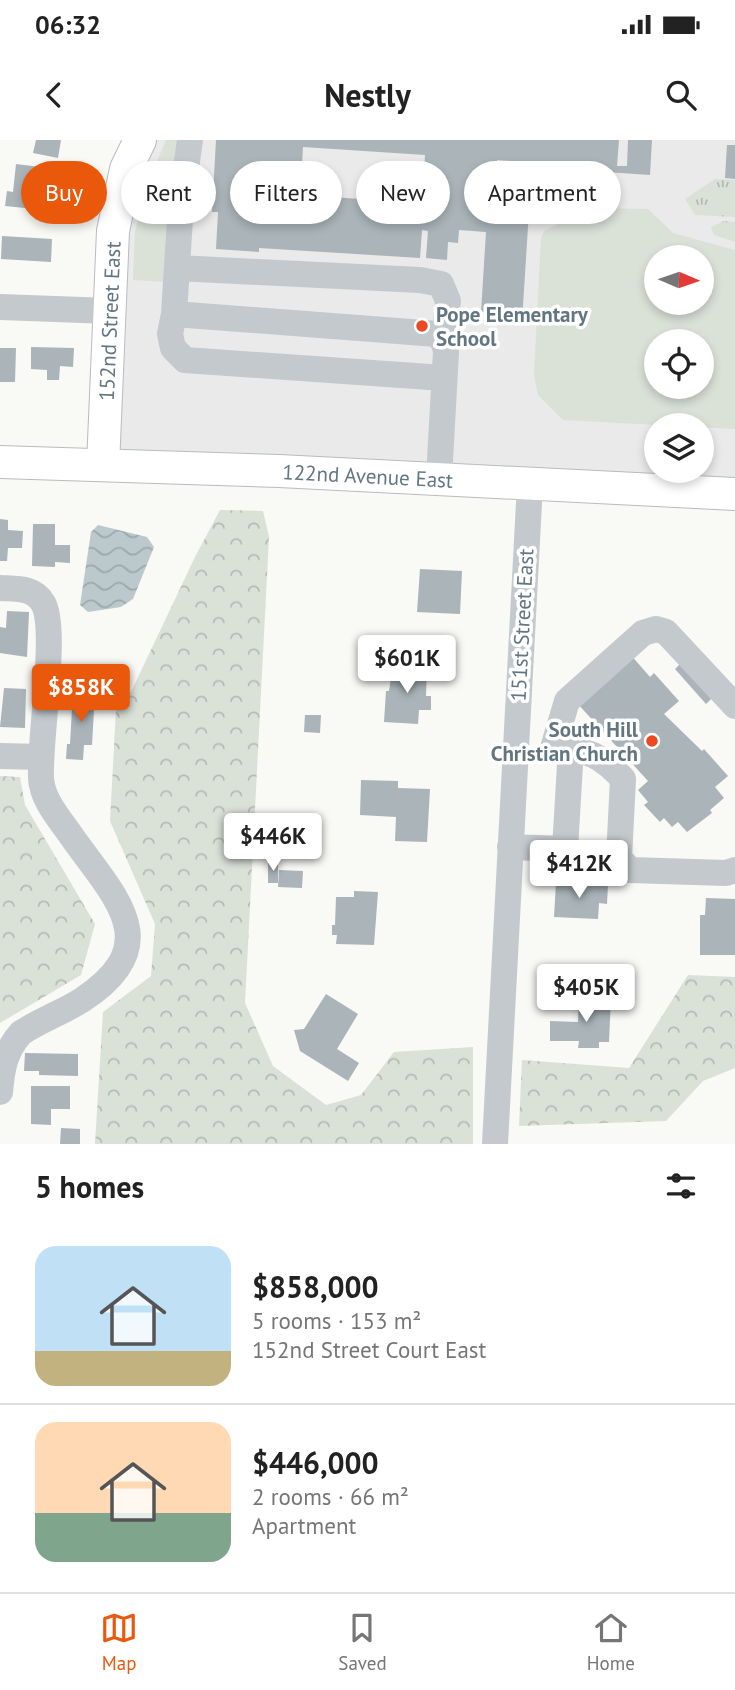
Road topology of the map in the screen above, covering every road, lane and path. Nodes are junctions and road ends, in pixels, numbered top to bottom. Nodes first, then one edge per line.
1 (140, 140) edge
2 (190, 140) edge
3 (132, 161) edge
4 (187, 161) edge
5 (121, 191) edge
6 (180, 224) edge
7 (177, 268) junction
8 (0, 307) edge
9 (110, 311) junction
10 (174, 314) junction
11 (444, 342) junction
12 (444, 378) junction
13 (0, 462) edge
14 (103, 465) junction
15 (439, 478) junction
16 (530, 484) junction
17 (735, 494) edge
18 (0, 588) edge
19 (735, 706) edge
20 (516, 747) junction
21 (562, 748) junction
22 (0, 756) edge
23 (41, 757) junction
24 (510, 847) junction
25 (565, 849) junction
26 (619, 858) junction
27 (735, 870) edge
28 (0, 1092) edge
29 (495, 1144) edge

1 - 3 main road, 152nd Street East
2 - 4 street
5 - 9 main road, 152nd Street East
6 - 7 street
7 - 10 street
7 - 11 street
8 - 9 street
9 - 14 main road, 152nd Street East
10 - 11 street
10 - 12 street
11 - 12 street
12 - 15 street
13 - 14 main road, 122nd Avenue East
14 - 15 main road, 122nd Avenue East
15 - 16 main road, 122nd Avenue East
16 - 17 main road, 122nd Avenue East
16 - 20 street, 151st Street East
18 - 23 street
19 - 21 street
20 - 21 street
20 - 24 street, 151st Street East
21 - 25 street
21 - 26 street
22 - 23 street
23 - 28 street
24 - 25 street
24 - 29 street, 151st Street East
25 - 26 street
26 - 27 street

